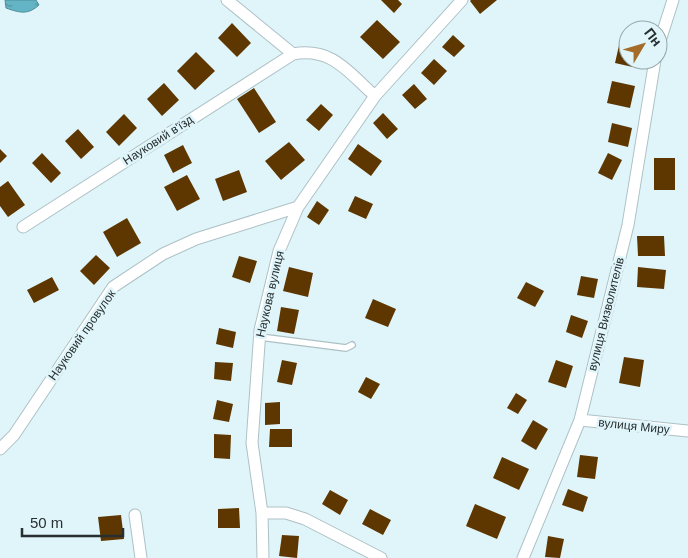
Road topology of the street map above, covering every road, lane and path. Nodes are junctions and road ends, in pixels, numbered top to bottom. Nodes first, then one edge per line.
1 (227, 0) edge
2 (462, 0) edge
3 (672, 0) edge
4 (666, 20) edge
5 (293, 54) junction
6 (653, 70) edge
7 (375, 96) junction
8 (298, 207) junction
9 (23, 227) dead end
10 (260, 337) junction
11 (352, 345) dead end
12 (580, 420) junction
13 (688, 431) edge
14 (0, 449) edge
15 (262, 513) junction
16 (134, 515) dead end
17 (140, 558) edge
18 (263, 558) edge
19 (381, 558) edge
20 (523, 558) edge

1 - 5 street
2 - 7 street, Наукова вулиця
3 - 4 street
5 - 7 street
5 - 9 street, Науковий в'їзд
6 - 12 street, вулиця Визволителів
7 - 8 street, Наукова вулиця
8 - 10 street, Наукова вулиця
8 - 14 street, Науковий провулок
10 - 11 lane
10 - 15 street, Наукова вулиця
12 - 13 street, вулиця Миру
12 - 20 street, вулиця Визволителів
15 - 18 street, Наукова вулиця
15 - 19 street
16 - 17 street

